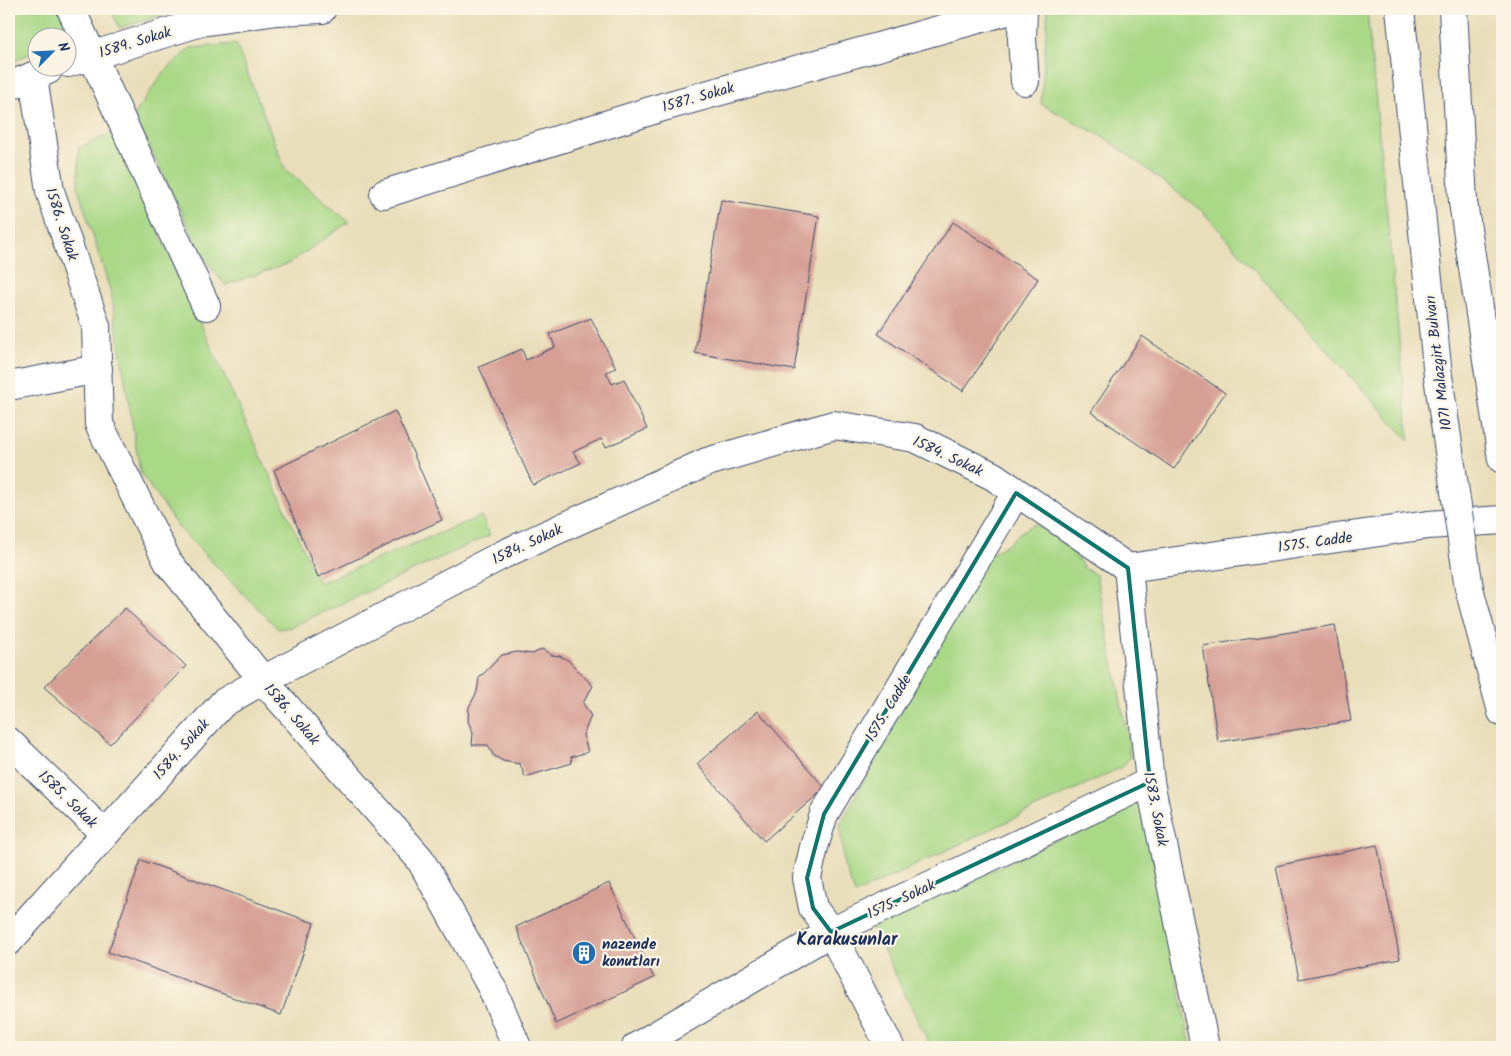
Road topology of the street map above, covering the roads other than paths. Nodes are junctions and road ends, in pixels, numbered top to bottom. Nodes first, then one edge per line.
1 (72, 9) edge
2 (322, 9) edge
3 (1014, 9) edge
4 (1023, 9) edge
5 (1400, 9) edge
6 (1453, 9) edge
7 (80, 59) edge
8 (32, 78) edge
9 (1025, 82) dead end
10 (384, 194) dead end
11 (206, 306) dead end
12 (98, 369) junction
13 (9, 386) edge
14 (1502, 459) edge
15 (1016, 493) junction
16 (1502, 520) edge
17 (1128, 568) junction
18 (263, 680) junction
19 (1502, 712) edge
20 (9, 742) edge
21 (1150, 782) junction
22 (105, 834) junction
23 (830, 932) junction
24 (9, 941) edge
25 (517, 1047) edge
26 (636, 1047) edge
27 (890, 1047) edge
28 (1205, 1047) edge

1 - 7 street
2 - 7 street, 1589. Sokak
3 - 10 street, 1587. Sokak
4 - 9 street
5 - 19 street, 1071 Malazgirt Bulvarı, bridge
6 - 14 street
7 - 11 street
8 - 12 street, 1586. Sokak
12 - 13 street
12 - 18 street, 1586. Sokak
15 - 17 street, 1584. Sokak
15 - 18 street, 1584. Sokak
15 - 23 street, 1575. Cadde
16 - 17 street, 1575. Cadde
17 - 21 street, 1583. Sokak
18 - 22 street, 1584. Sokak
18 - 25 street, 1586. Sokak
20 - 22 street, 1585. Sokak
21 - 23 street, 1575. Sokak
21 - 28 street, 1583. Sokak
22 - 24 street, 1584. Sokak
23 - 26 street, 1575. Sokak
23 - 27 street, 1575. Cadde

